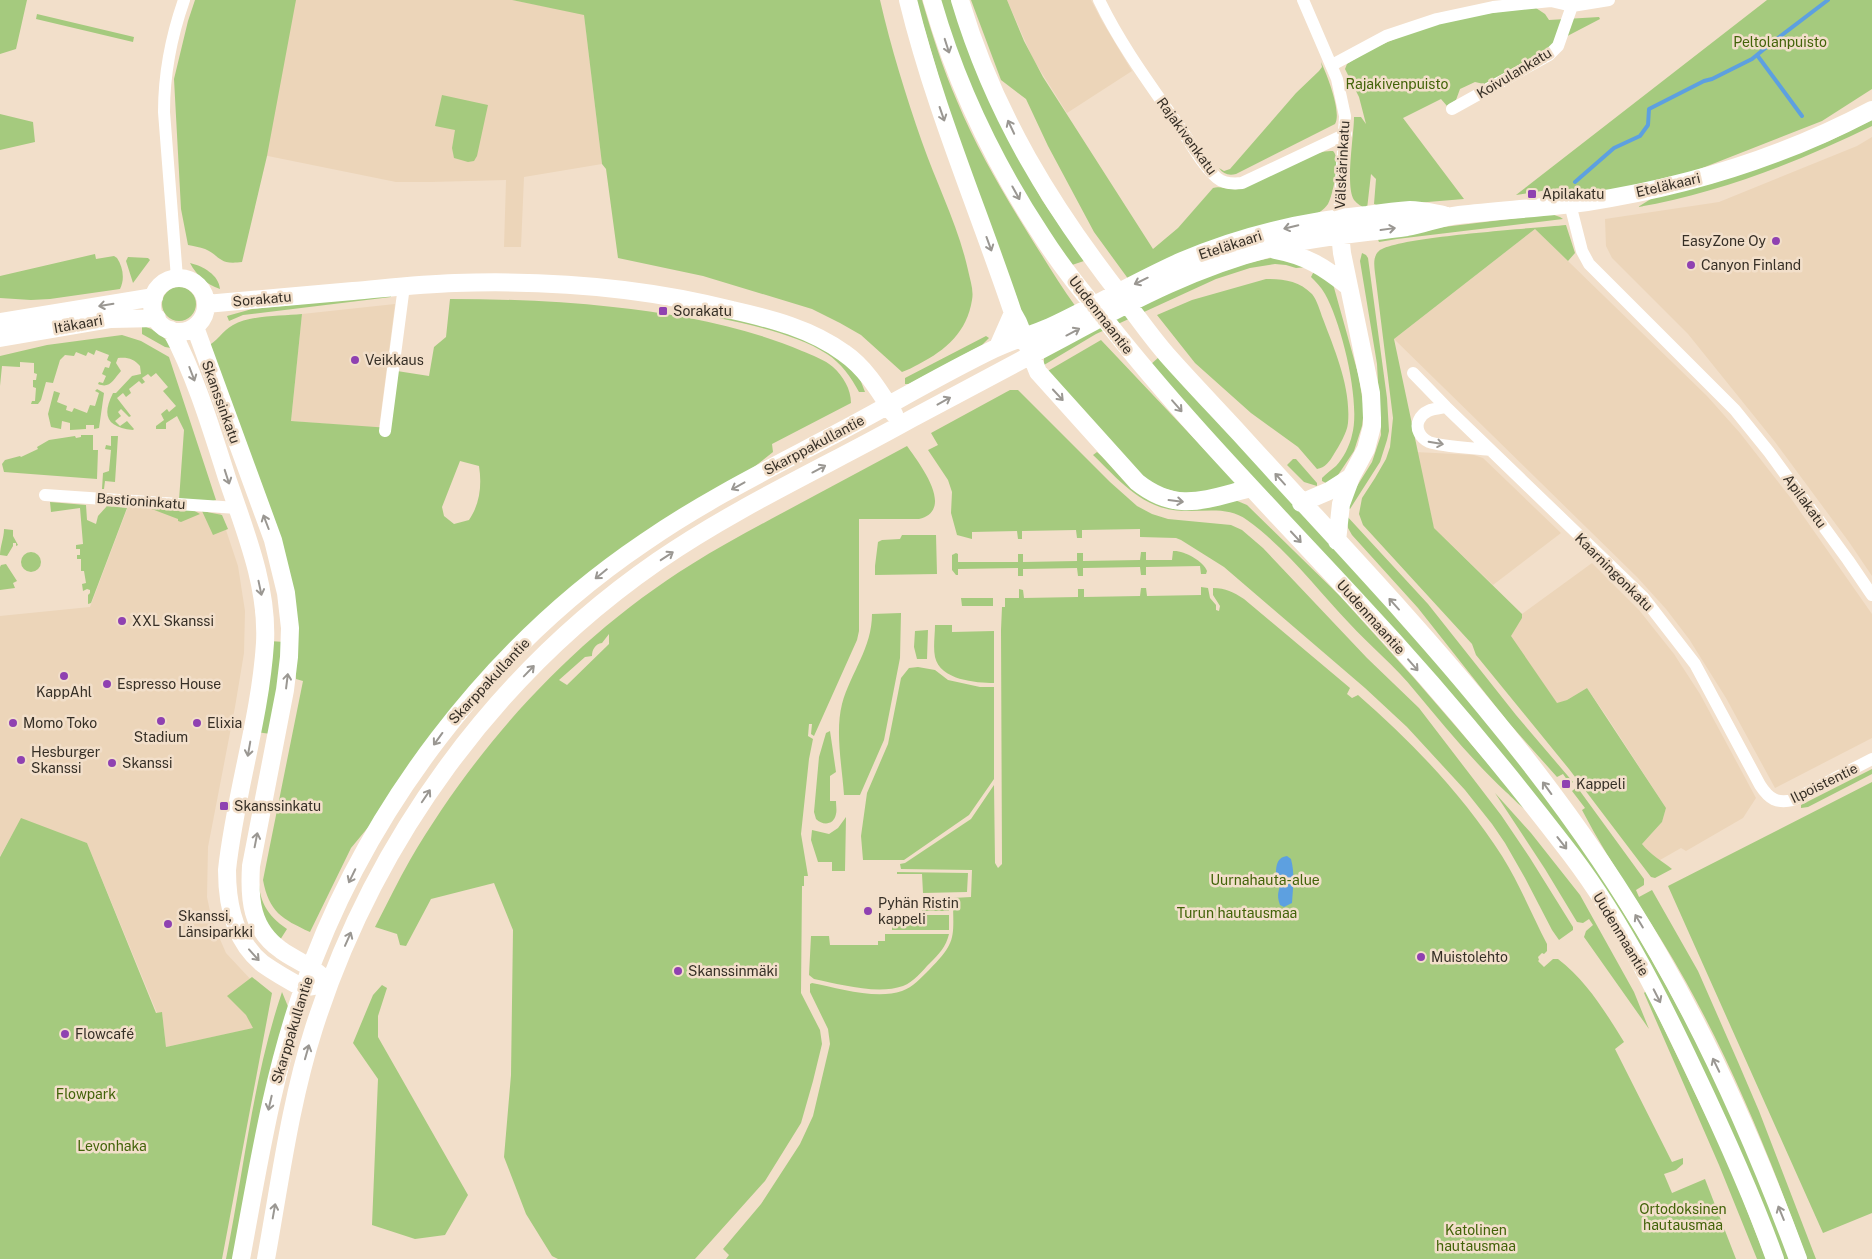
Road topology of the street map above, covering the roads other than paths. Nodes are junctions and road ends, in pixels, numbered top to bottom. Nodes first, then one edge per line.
1 (184, 0) edge
2 (908, 0) edge
3 (932, 0) edge
4 (960, 0) edge
5 (1099, 0) edge
6 (1303, 0) edge
7 (1551, 0) edge
8 (1609, 0) edge
9 (1572, 6) junction
10 (1332, 65) junction
11 (1452, 110) dead end
12 (1872, 110) edge
13 (1346, 134) junction
14 (1570, 204) junction
15 (1452, 216) junction
16 (1339, 218) junction
17 (1340, 235) junction
18 (1267, 249) junction
19 (177, 278) junction
20 (404, 286) junction
21 (1349, 287) junction
22 (154, 297) junction
23 (206, 304) junction
24 (1012, 313) junction
25 (156, 318) junction
26 (0, 322) edge
27 (195, 327) junction
28 (171, 330) junction
29 (0, 338) edge
30 (1024, 338) junction
31 (998, 347) junction
32 (1030, 355) junction
33 (1413, 373) dead end
34 (888, 404) junction
35 (1446, 408) junction
36 (901, 425) junction
37 (385, 431) dead end
38 (1490, 450) junction
39 (1351, 477) junction
40 (1251, 488) junction
41 (45, 495) dead end
42 (1301, 503) junction
43 (237, 508) junction
44 (1337, 541) junction
45 (1872, 595) edge
46 (1872, 759) edge
47 (1775, 801) joint
48 (311, 967) junction
49 (329, 984) junction
50 (303, 988) junction
51 (241, 1259) edge
52 (266, 1259) edge
53 (1775, 1259) edge
54 (1798, 1259) edge

1 - 19 street
2 -> 24 main road
3 -> 40 main road, Uudenmaantie
42 -> 4 main road, Uudenmaantie
5 - 13 street, Rajakivenkatu
6 - 10 street, Välskärinkatu
7 - 9 street
7 - 10 street
8 - 9 street
9 - 11 street, Koivulankatu
10 - 13 street, Välskärinkatu
12 - 14 main road, Eteläkaari
13 - 16 street, Välskärinkatu
14 - 15 main road, Eteläkaari
14 - 45 street, Apilakatu
15 - 16 main road, Eteläkaari
17 -> 15 main road, Eteläkaari
16 - 17 main road
16 -> 30 main road, Eteläkaari
17 - 18 main road, Eteläkaari
17 - 21 main road
18 - 21 main road
32 -> 18 main road, Eteläkaari
19 - 22 main road
19 - 23 main road
20 - 23 main road, Sorakatu
20 - 34 main road, Sorakatu
20 - 37 street
21 - 39 main road
22 - 25 main road
22 -> 26 main road, Itäkaari
23 - 27 main road
24 - 30 main road
24 - 31 main road
25 - 28 main road
25 - 29 main road, Itäkaari
27 - 28 main road
48 -> 27 main road, Skanssinkatu
28 -> 43 main road, Skanssinkatu
30 - 31 main road, Skarppakullantie
30 - 32 main road
31 - 34 main road, Skarppakullantie
36 -> 32 main road, Skarppakullantie
32 -> 40 main road
33 - 35 street, Kaarningonkatu
34 - 36 main road, Sorakatu
34 -> 48 main road, Skarppakullantie
35 - 38 street, Kaarningonkatu
35 -> 38 street
49 -> 36 main road, Skarppakullantie
38 - 47 street, Kaarningonkatu
39 - 42 main road
39 - 44 main road
40 -> 53 main road, Uudenmaantie
41 - 43 street, Bastioninkatu
42 - 44 main road, Uudenmaantie
43 -> 50 main road, Skanssinkatu
54 -> 44 main road, Uudenmaantie
46 - 47 street, Ilpoistentie
48 - 49 main road, Skanssinkatu
48 - 50 main road, Skarppakullantie
49 - 50 main road
52 -> 49 main road, Skarppakullantie
50 -> 51 main road, Skarppakullantie

